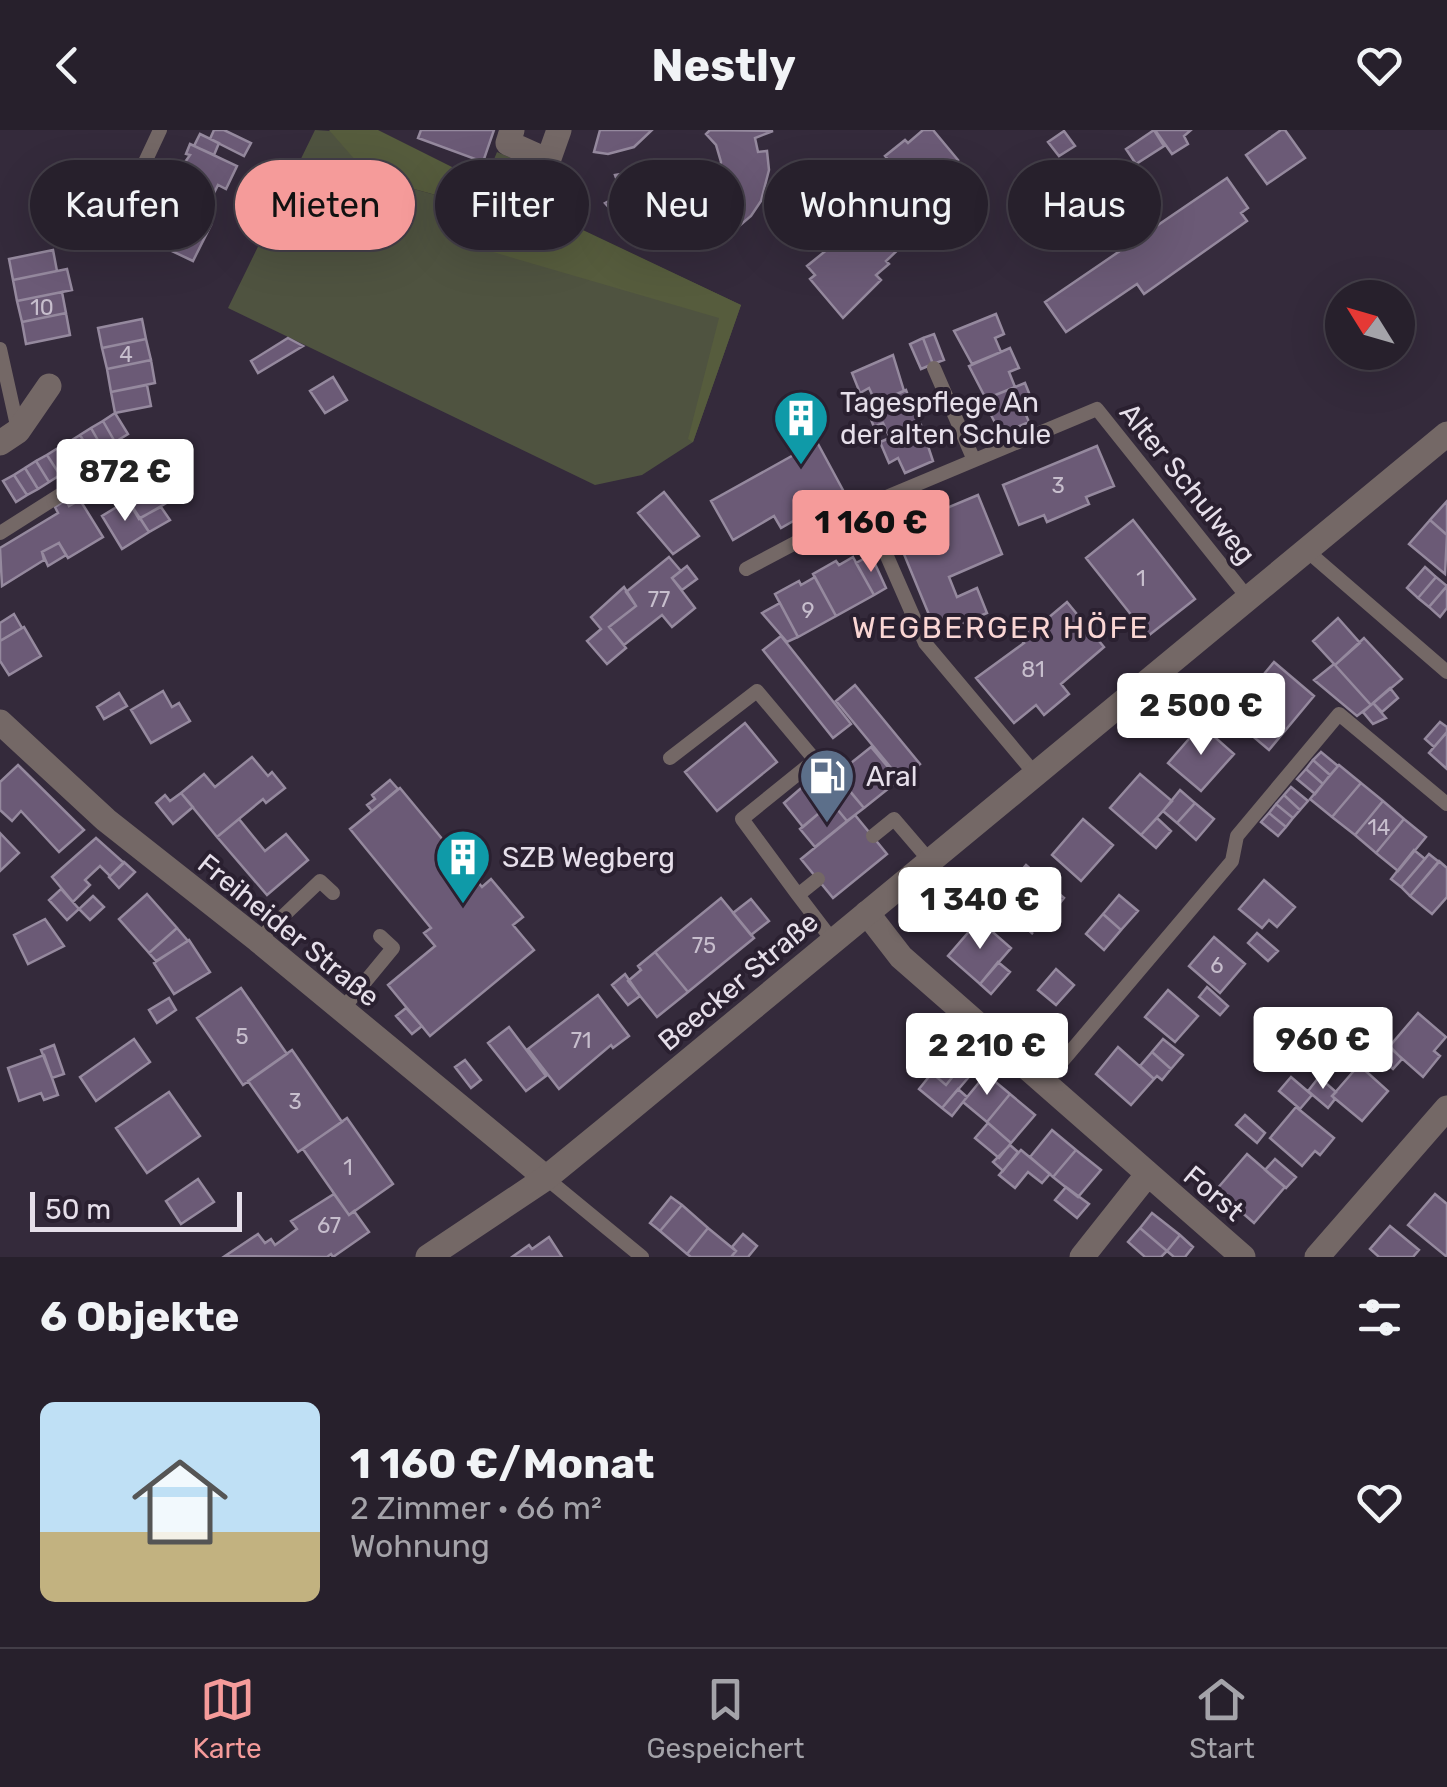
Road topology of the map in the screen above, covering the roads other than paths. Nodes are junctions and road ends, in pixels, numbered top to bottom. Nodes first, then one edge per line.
1 (160, 130) edge
2 (512, 130) edge
3 (559, 130) edge
4 (146, 160) edge
5 (0, 348) edge
6 (934, 368) dead end
7 (49, 386) dead end
8 (1447, 434) edge
9 (9, 437) edge
10 (973, 458) junction
11 (90, 476) dead end
12 (865, 506) junction
13 (0, 533) edge
14 (1306, 550) junction
15 (746, 569) dead end
16 (1248, 598) junction
17 (1447, 672) edge
18 (0, 722) edge
19 (670, 758) dead end
20 (1034, 774) junction
21 (1447, 804) edge
22 (872, 836) dead end
23 (930, 861) junction
24 (818, 879) dead end
25 (333, 893) dead end
26 (798, 895) junction
27 (867, 912) junction
28 (380, 936) dead end
29 (258, 940) junction
30 (833, 941) junction
31 (341, 1011) junction
32 (1043, 1084) junction
33 (1447, 1108) edge
34 (1147, 1175) junction
35 (546, 1178) junction
36 (428, 1257) edge
37 (642, 1257) edge
38 (1082, 1257) edge
39 (1243, 1257) edge
40 (1317, 1257) edge

1 - 4 lane
2 - 3 street
5 - 9 lane
6 - 10 lane
7 - 9 street
8 - 14 street, Beecker Straße
10 - 12 lane, Alter Schulweg
10 - 16 lane, Alter Schulweg
11 - 13 lane
12 - 15 lane, Alter Schulweg
12 - 20 lane
14 - 16 street, Beecker Straße
14 - 17 lane
16 - 20 street, Beecker Straße
18 - 29 street, Freiheider Straße
19 - 26 lane
20 - 23 street, Beecker Straße
21 - 32 lane
22 - 23 lane
23 - 27 street, Beecker Straße
24 - 26 lane
25 - 29 lane
26 - 30 lane
27 - 30 street, Beecker Straße
27 - 32 street, Forst
28 - 31 lane
29 - 31 street, Freiheider Straße
30 - 35 street, Beecker Straße
31 - 35 street, Freiheider Straße
32 - 34 street, Forst
33 - 40 street
34 - 38 street, Forst
34 - 39 street, Forst
35 - 36 street, Beecker Straße
35 - 37 lane

